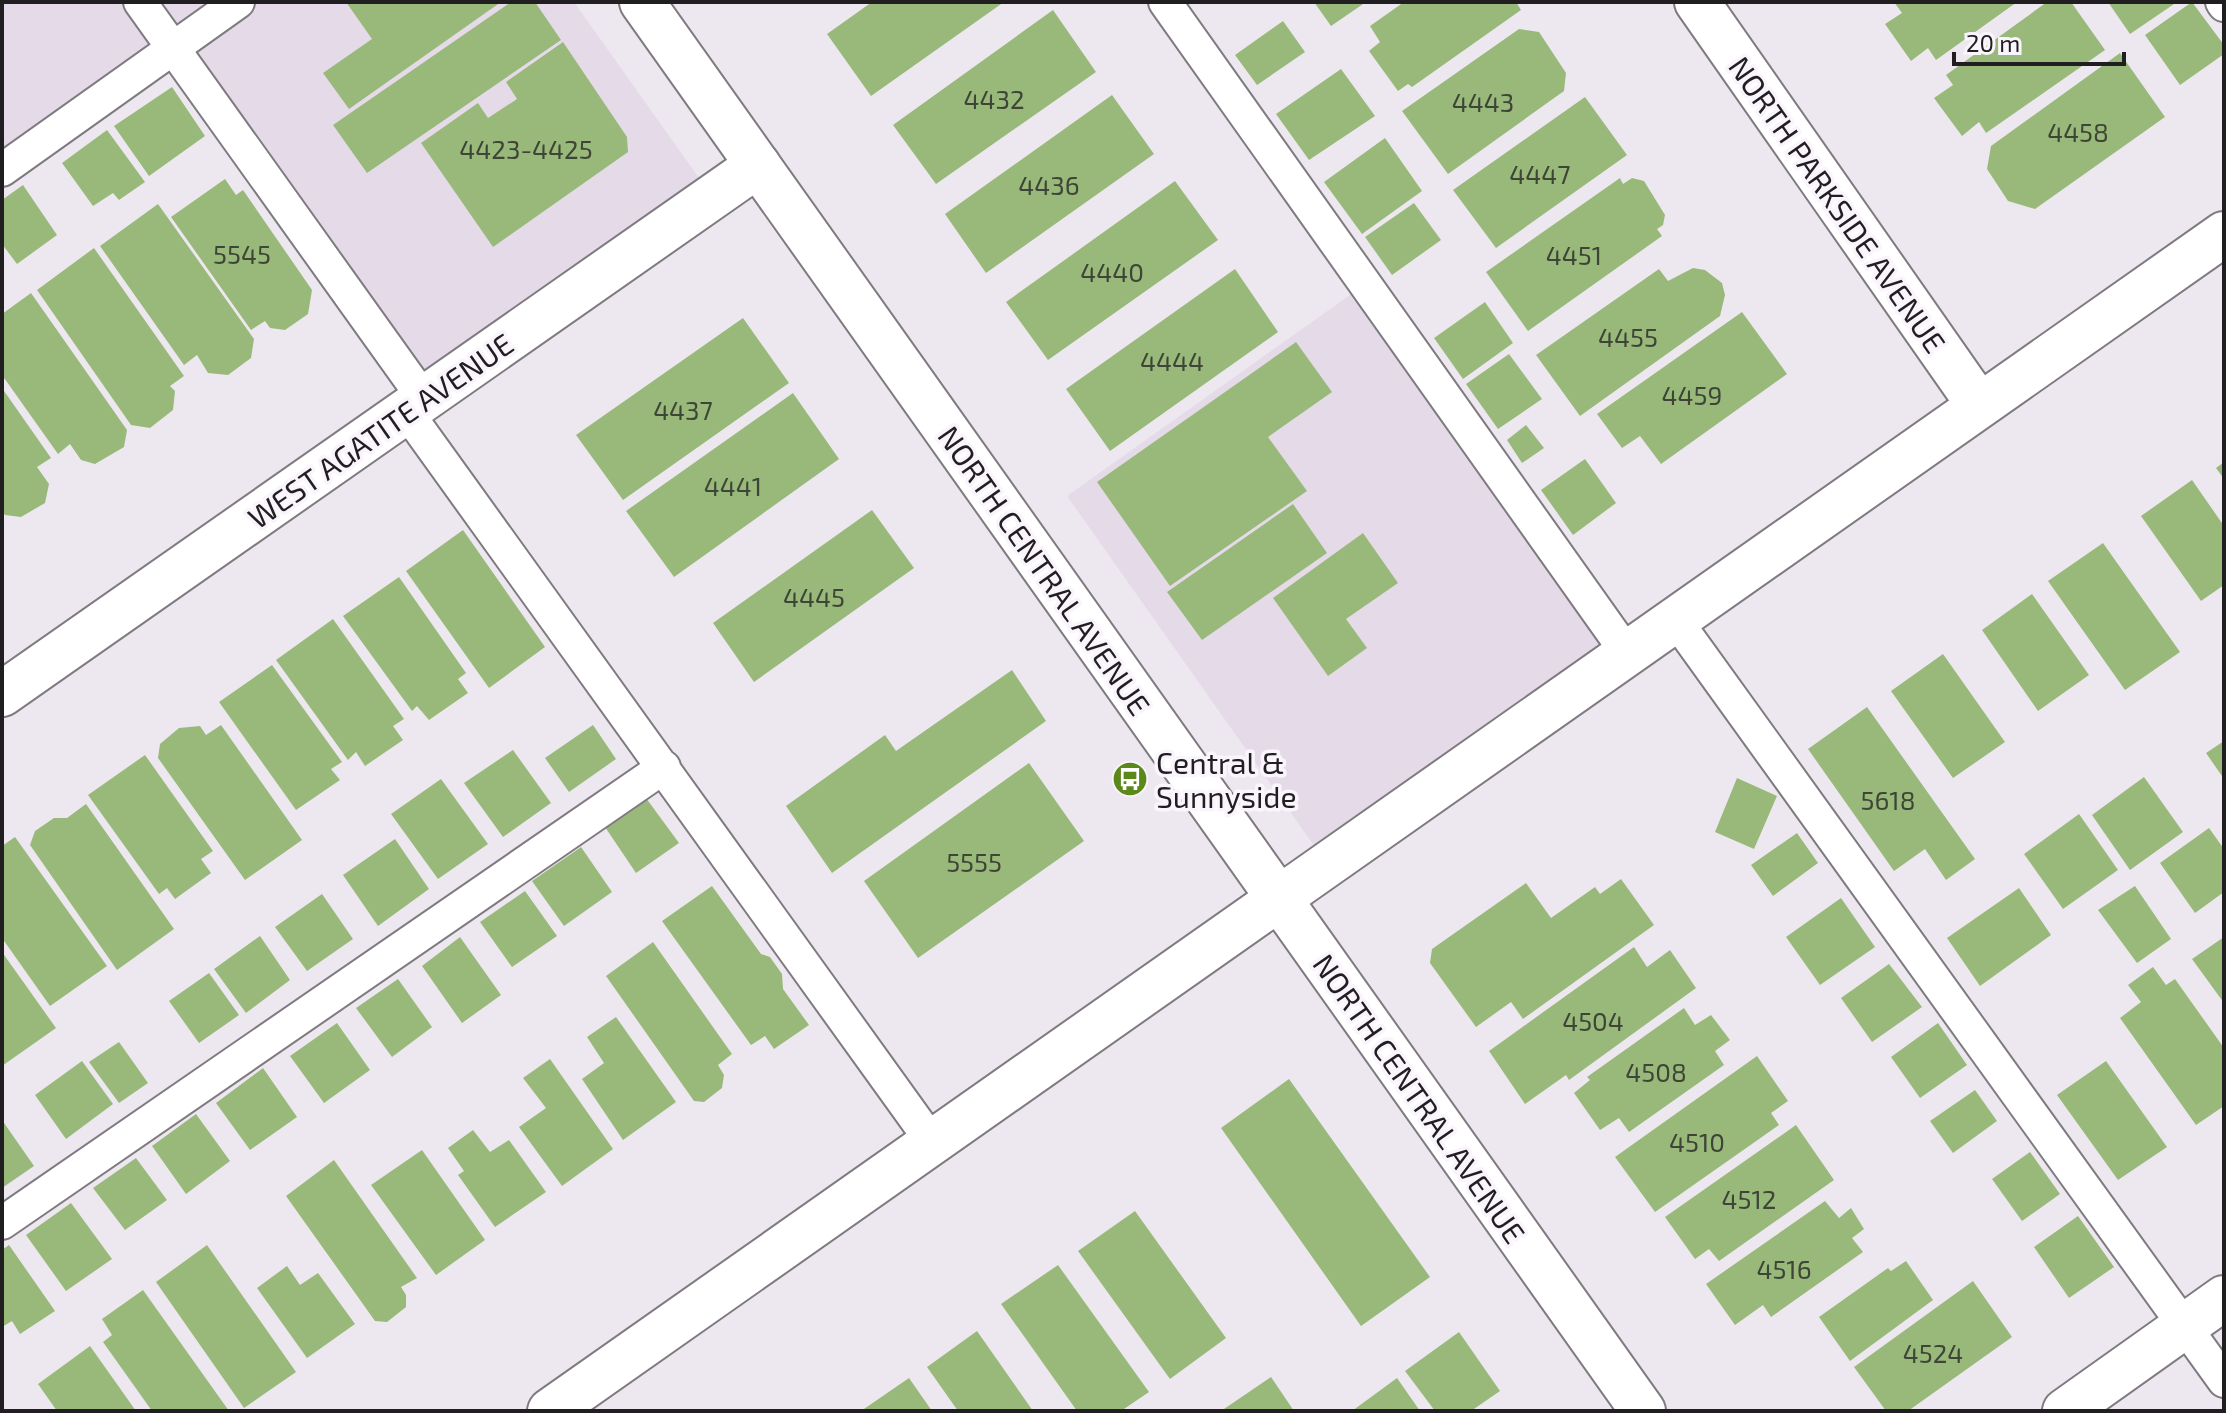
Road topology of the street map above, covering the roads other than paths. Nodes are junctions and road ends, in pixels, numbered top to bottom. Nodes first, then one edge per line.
1 (140, 2) edge
2 (238, 2) edge
3 (642, 2) edge
4 (1165, 2) edge
5 (1697, 2) edge
6 (174, 49) junction
7 (758, 165) junction
8 (2, 170) edge
9 (2224, 234) edge
10 (415, 405) junction
11 (1979, 405) junction
12 (1675, 619) junction
13 (1627, 653) junction
14 (2, 694) edge
15 (664, 767) junction
16 (1278, 899) junction
17 (932, 1142) junction
18 (2, 1223) edge
19 (2224, 1298) edge
20 (2184, 1325) junction
21 (2224, 1381) edge
22 (550, 1411) edge
23 (1643, 1411) edge
24 (2065, 1411) edge

1 - 6 lane
2 - 6 lane
3 - 7 street, NORTH CENTRAL AVENUE
4 - 13 lane
5 - 11 street, NORTH PARKSIDE AVENUE
6 - 8 lane
6 - 10 lane
7 - 10 street, WEST AGATITE AVENUE
7 - 16 street, NORTH CENTRAL AVENUE
9 - 11 street
10 - 14 street, WEST AGATITE AVENUE
10 - 15 lane
11 - 12 street
12 - 13 street
12 - 20 lane
13 - 16 street
15 - 17 lane
15 - 18 lane
16 - 17 street
16 - 23 street, NORTH CENTRAL AVENUE
17 - 22 street
19 - 20 street
20 - 21 lane
20 - 24 street

